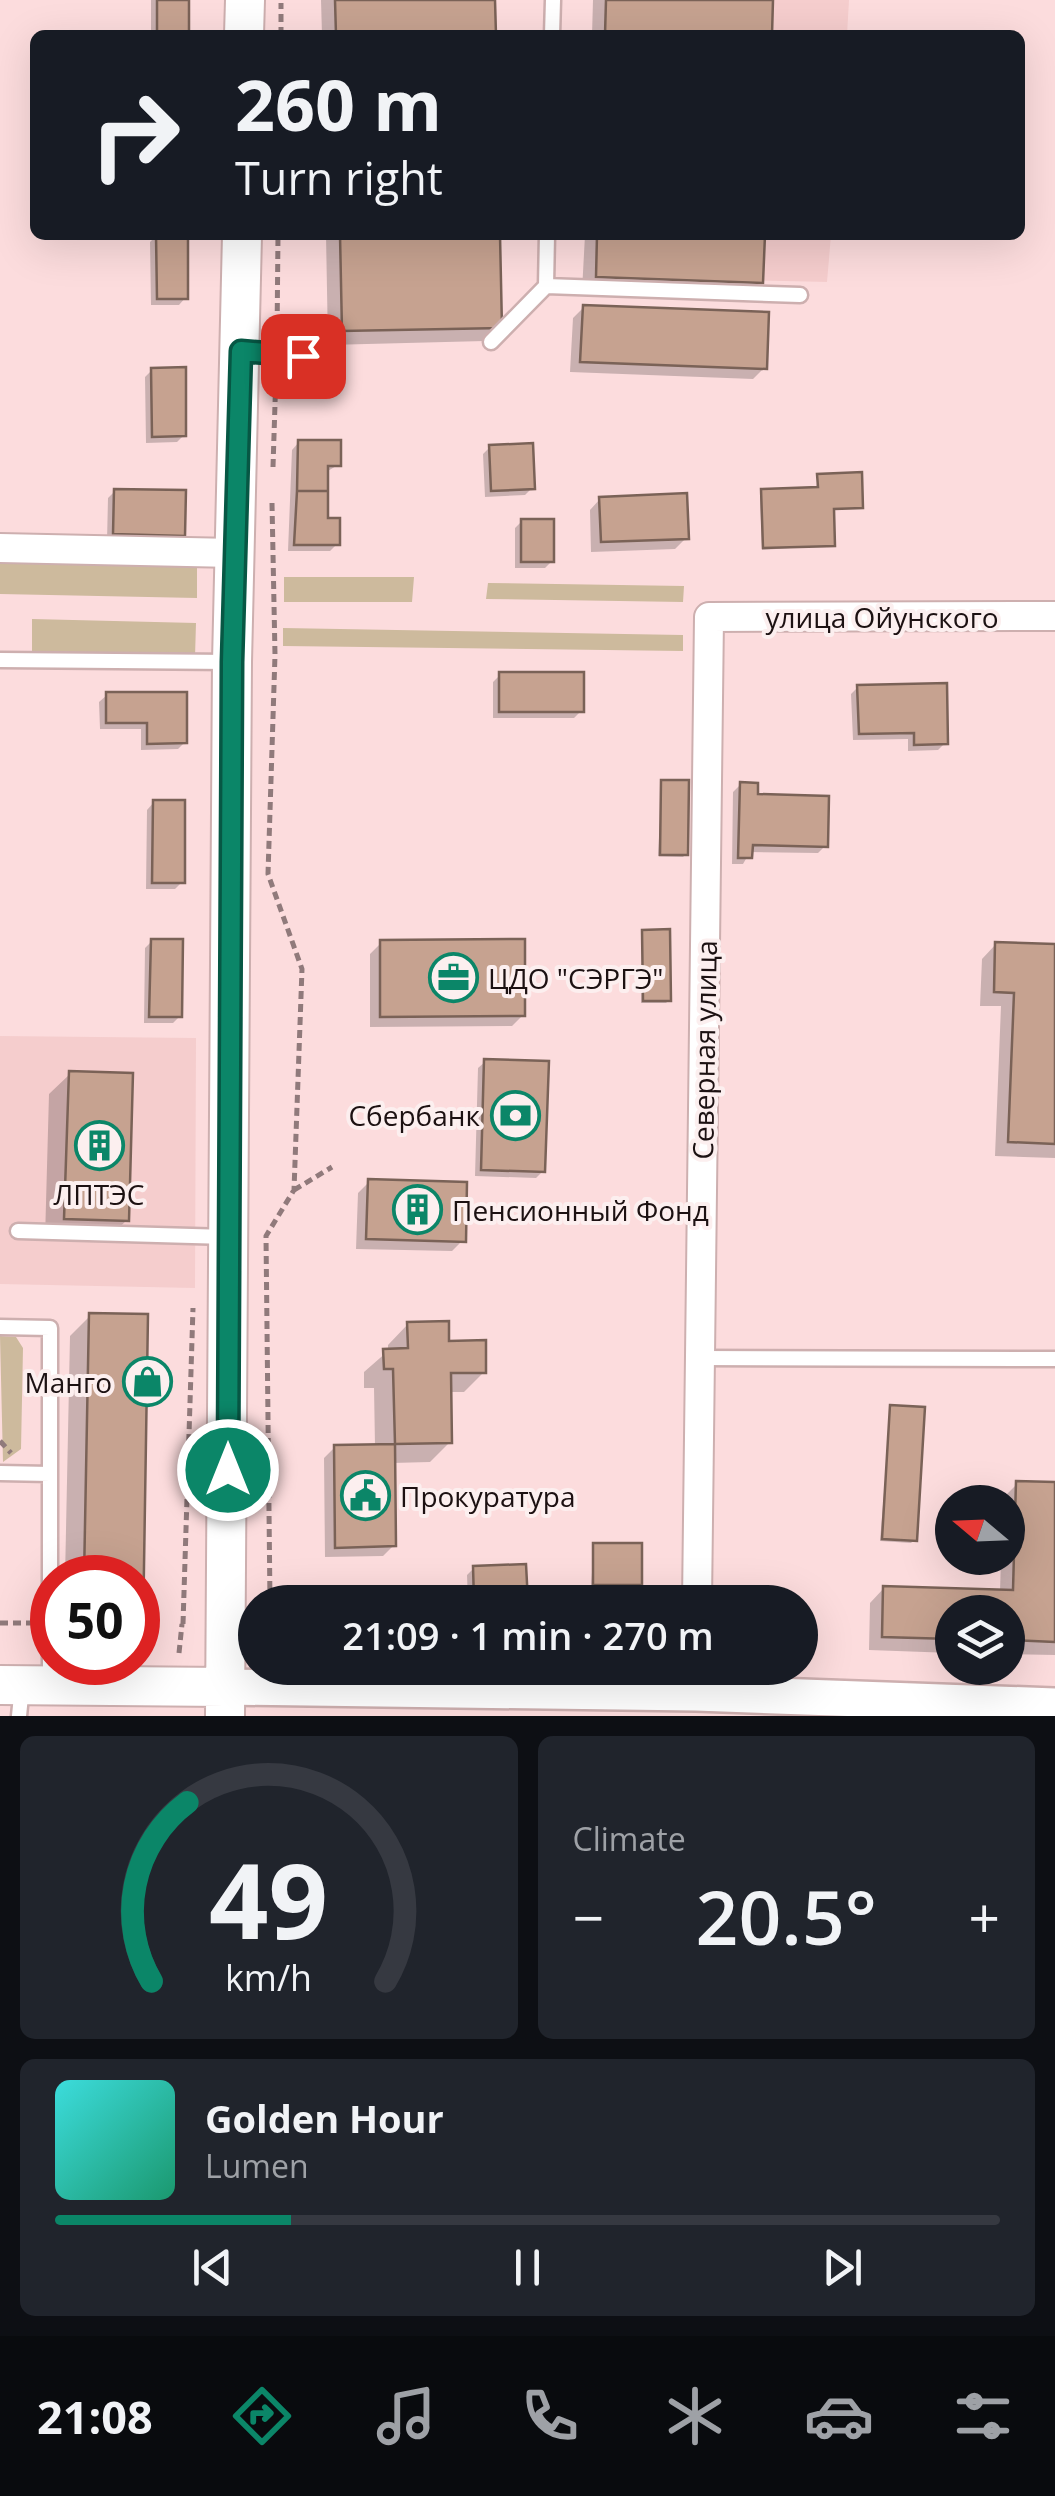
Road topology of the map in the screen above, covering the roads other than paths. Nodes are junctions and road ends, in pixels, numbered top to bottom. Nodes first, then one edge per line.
1 (244, 0) edge
2 (552, 0) edge
3 (244, 30) edge
4 (552, 30) edge
5 (243, 240) edge
6 (547, 240) edge
7 (546, 286) junction
8 (800, 295) dead end
9 (491, 342) dead end
10 (259, 351) junction
11 (329, 360) dead end
12 (0, 548) edge
13 (234, 552) junction
14 (1055, 616) edge
15 (708, 617) joint
16 (0, 660) edge
17 (232, 662) junction
18 (18, 1231) dead end
19 (228, 1237) junction
20 (0, 1326) edge
21 (700, 1358) junction
22 (1055, 1359) edge
23 (0, 1473) edge
24 (50, 1474) junction
25 (697, 1585) edge
26 (589, 1685) edge
27 (765, 1685) edge
28 (23, 1693) edge
29 (225, 1702) edge
30 (1055, 1706) edge

1 - 3 main road
2 - 4 lane
5 - 10 main road
6 - 7 lane
7 - 8 lane
7 - 9 lane
10 - 11 lane
10 - 13 main road
12 - 13 street
13 - 17 main road
14 - 15 street, улица Ойунского
15 - 21 street, Северная улица
16 - 17 lane
17 - 19 main road
18 - 19 lane
19 - 29 main road
20 - 24 lane
21 - 22 lane
21 - 25 street, Северная улица
23 - 24 lane
24 - 28 lane
26 - 29 street
27 - 30 street
28 - 29 main road

